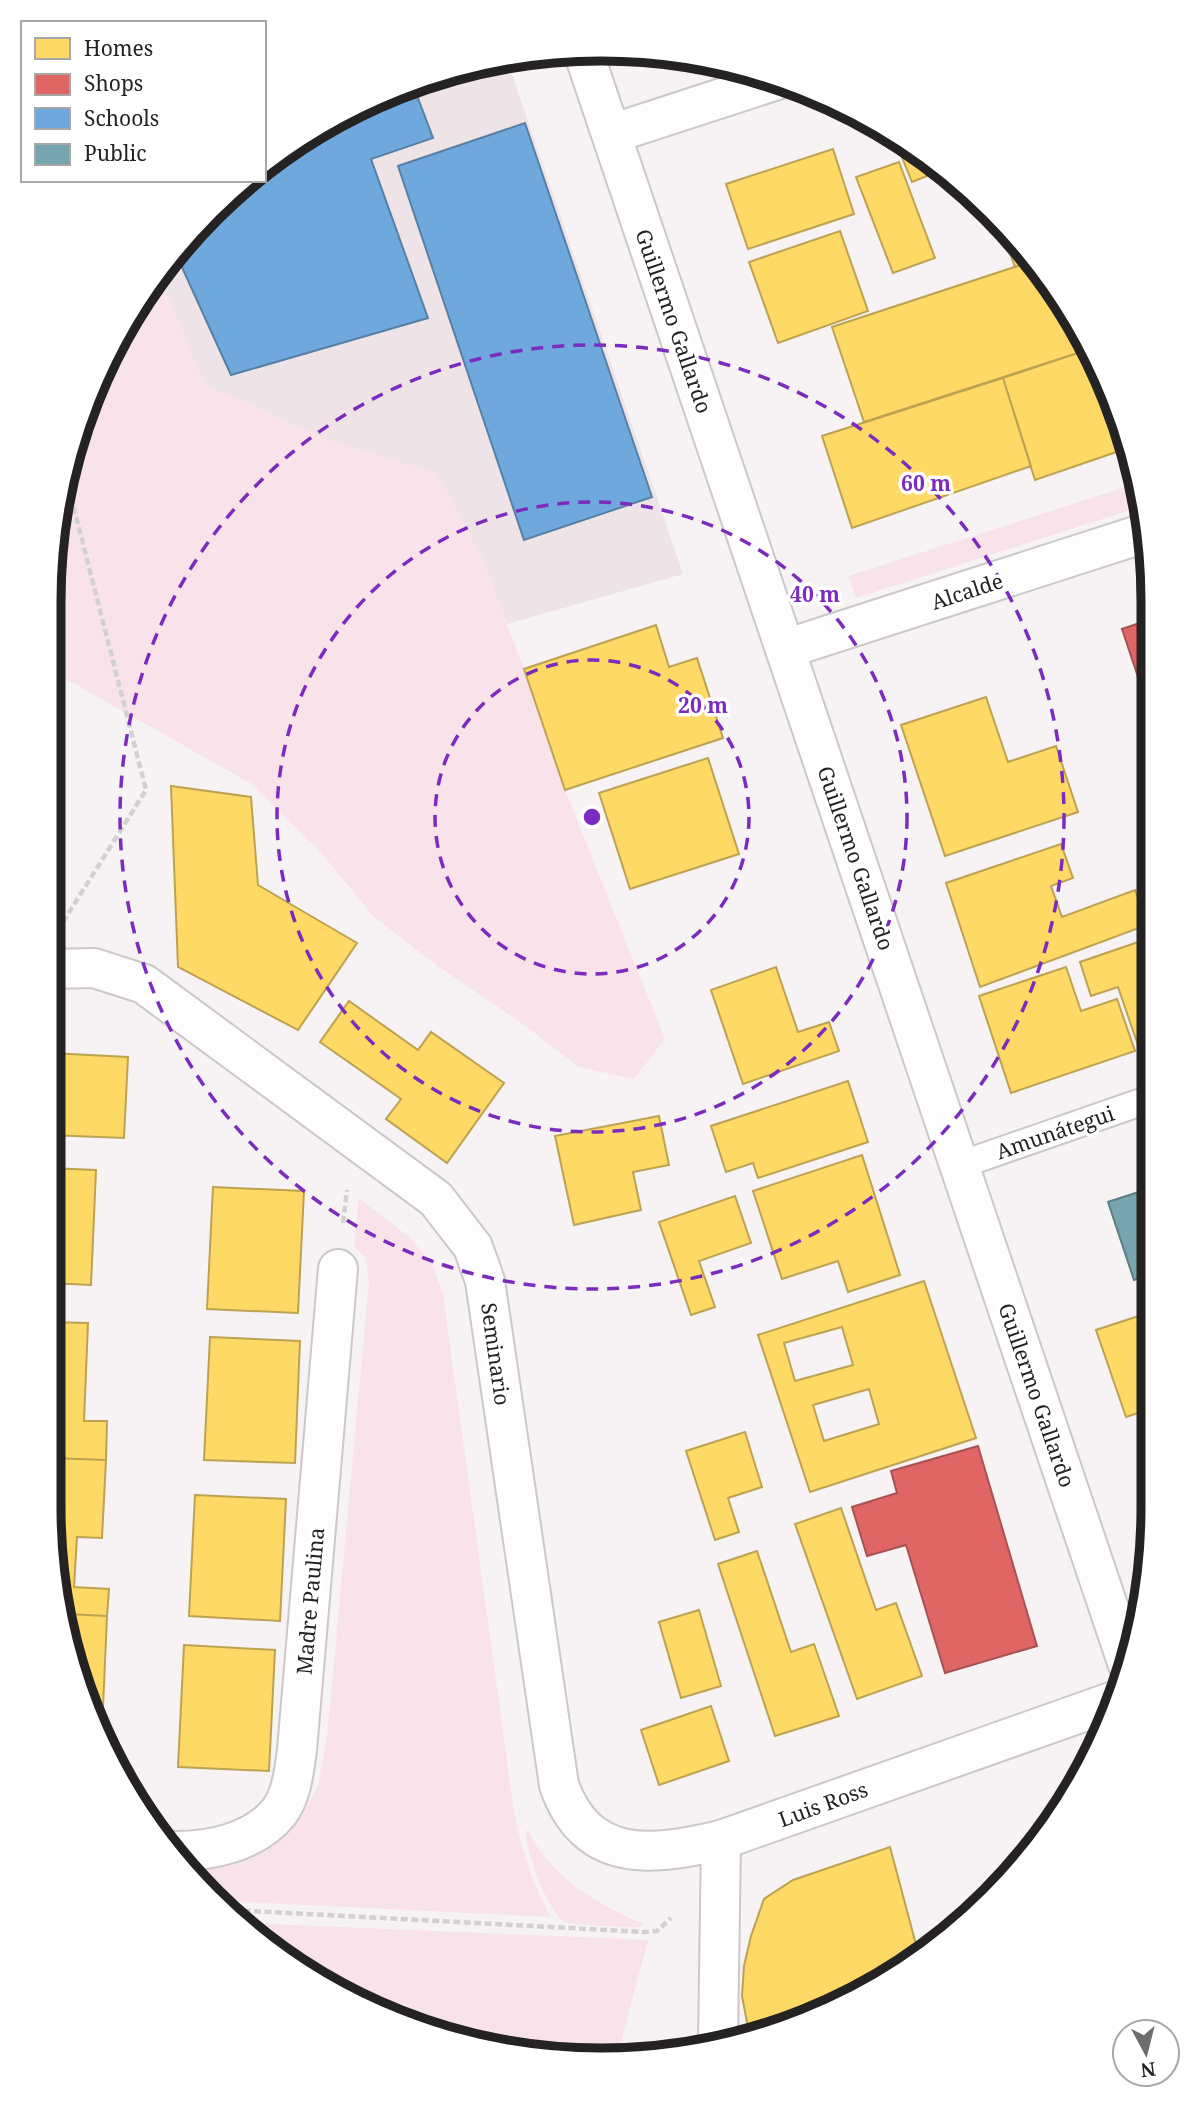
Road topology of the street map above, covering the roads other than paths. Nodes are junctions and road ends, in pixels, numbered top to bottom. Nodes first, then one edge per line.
1 (587, 61) edge
2 (760, 86) edge
3 (611, 134) junction
4 (1137, 537) edge
5 (785, 649) junction
6 (61, 969) edge
7 (1141, 1103) edge
8 (960, 1165) junction
9 (338, 1269) dead end
10 (1122, 1647) edge
11 (1104, 1704) edge
12 (721, 1840) junction
13 (184, 1851) edge
14 (718, 2034) edge

1 - 3 street, Guillermo Gallardo
2 - 3 street
3 - 5 street, Guillermo Gallardo
4 - 5 street, Alcalde
5 - 8 street, Guillermo Gallardo
6 - 12 street, Seminario
7 - 8 lane, Amunátegui
8 - 10 street, Guillermo Gallardo
9 - 13 street, Madre Paulina
11 - 12 street, Luis Ross
12 - 14 street

